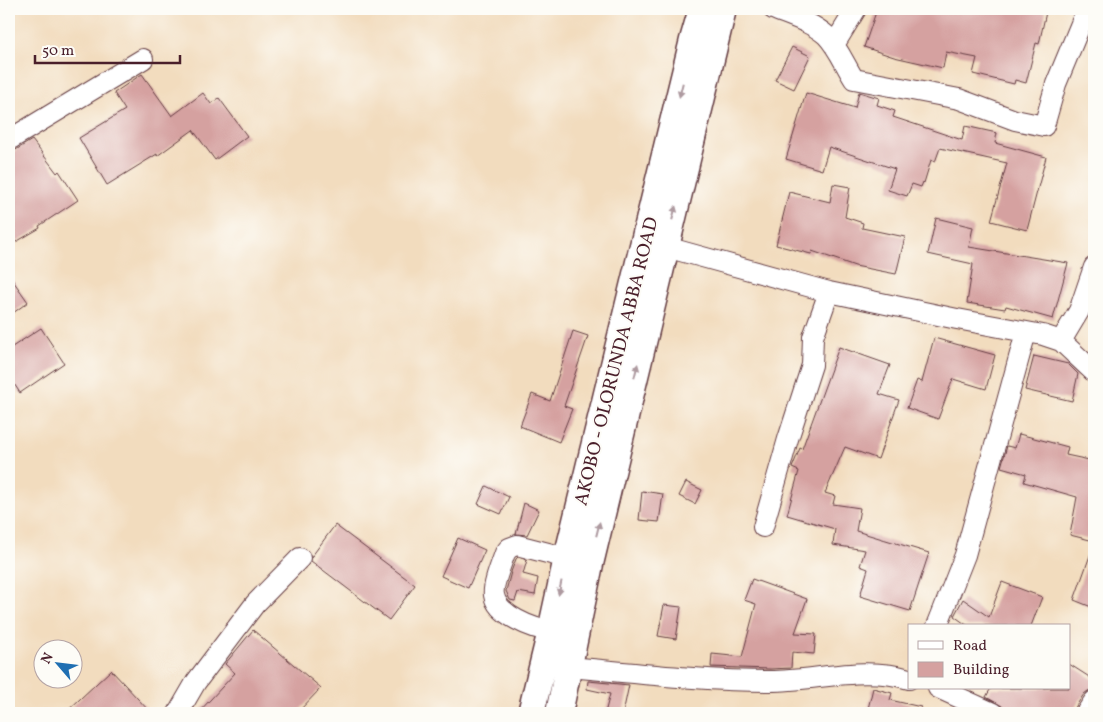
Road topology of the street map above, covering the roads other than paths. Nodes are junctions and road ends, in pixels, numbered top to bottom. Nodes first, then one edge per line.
1 (702, 9) edge
2 (723, 9) edge
3 (772, 9) edge
4 (856, 9) edge
5 (1087, 9) edge
6 (834, 46) junction
7 (700, 58) junction
8 (143, 59) dead end
9 (9, 140) edge
10 (666, 247) junction
11 (1094, 267) edge
12 (829, 292) junction
13 (1026, 332) junction
14 (1061, 341) junction
15 (1094, 372) edge
16 (763, 527) dead end
17 (300, 558) dead end
18 (567, 558) junction
19 (939, 624) edge
20 (551, 631) junction
21 (569, 667) junction
22 (908, 679) edge
23 (942, 690) edge
24 (1094, 701) edge
25 (178, 713) edge
26 (531, 713) edge
27 (559, 713) edge
28 (993, 713) edge
29 (1086, 713) edge

1 - 7 main road, AKOBO - OLORUNDA ABBA ROAD
2 - 7 main road, AKOBO - OLORUNDA ABBA ROAD
3 - 6 street
4 - 6 street
5 - 6 street
10 -> 7 main road, AKOBO - OLORUNDA ABBA ROAD
7 -> 18 main road, AKOBO - OLORUNDA ABBA ROAD
8 - 9 street
10 - 12 street
21 -> 10 main road, AKOBO - OLORUNDA ABBA ROAD
11 - 14 street
12 - 13 street
12 - 16 street
13 - 14 street
13 - 19 street
14 - 15 street
17 - 25 street
18 -> 20 main road, AKOBO - OLORUNDA ABBA ROAD
18 - 20 street
20 - 26 main road, AKOBO - OLORUNDA ABBA ROAD
21 - 22 street
21 - 27 main road, AKOBO - OLORUNDA ABBA ROAD
23 - 28 street
24 - 29 street

